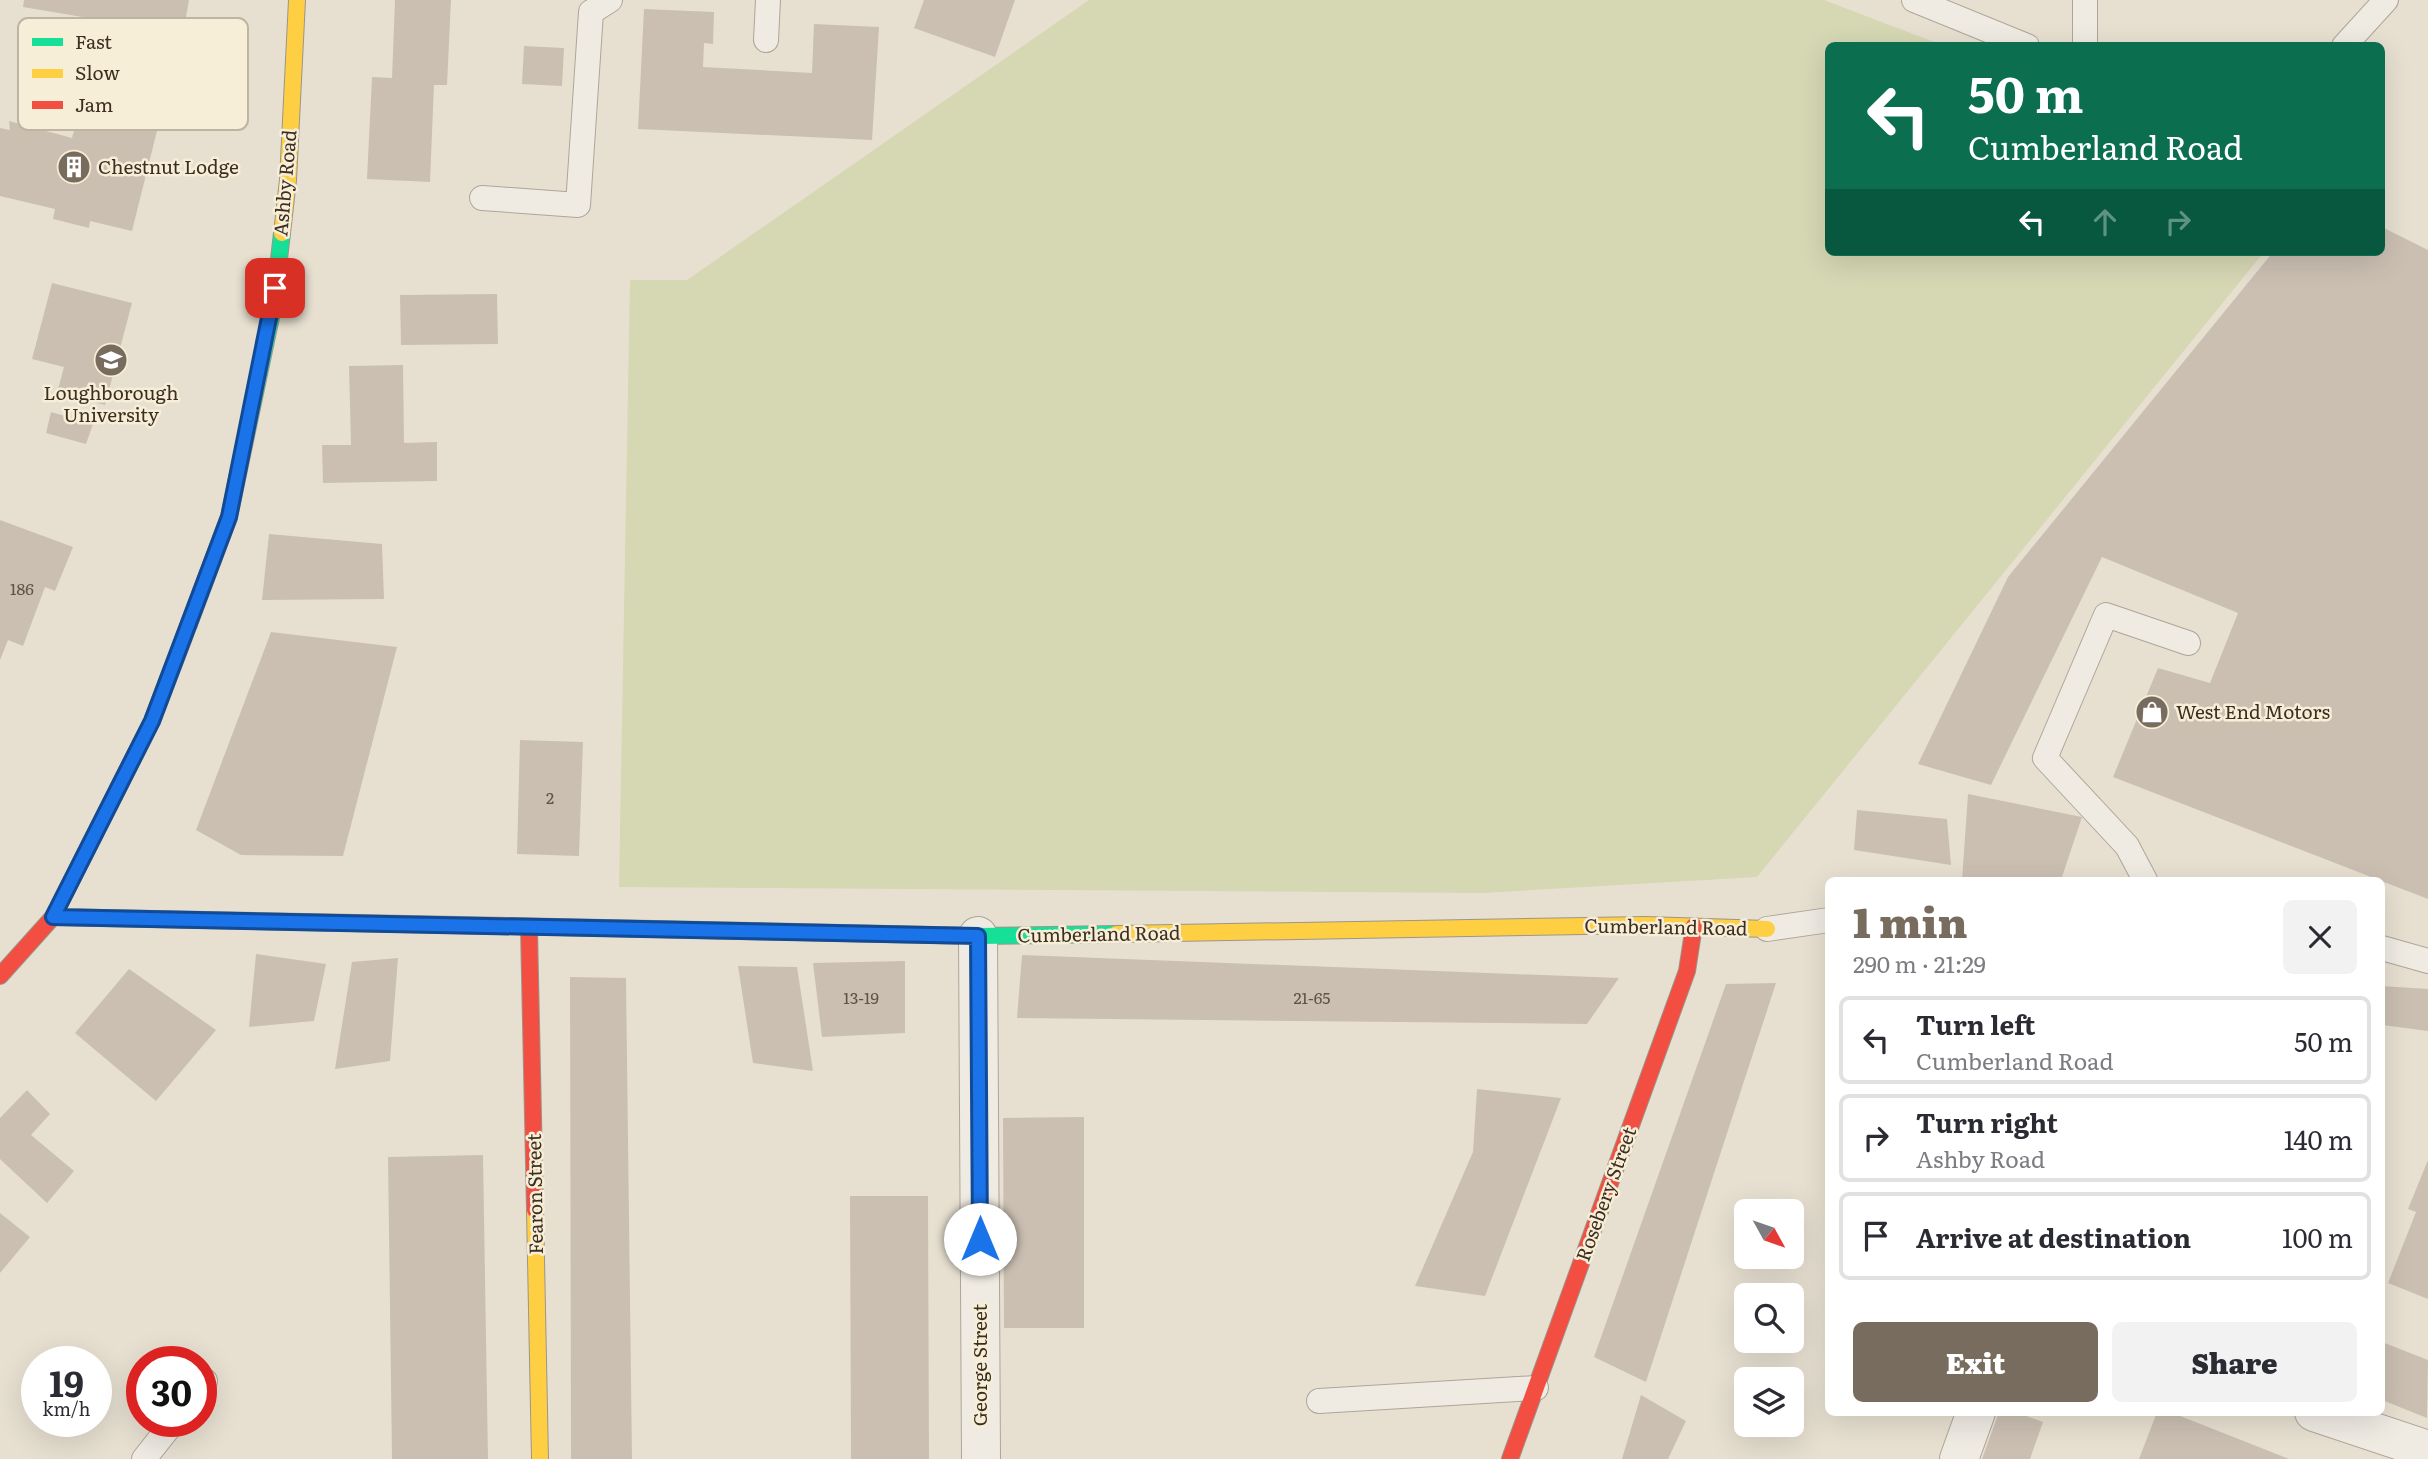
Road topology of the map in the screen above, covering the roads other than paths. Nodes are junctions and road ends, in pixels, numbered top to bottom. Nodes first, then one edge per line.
1 (297, 0) edge
2 (610, 0) edge
3 (768, 0) edge
4 (1914, 0) edge
5 (2085, 0) edge
6 (2386, 0) edge
7 (766, 40) dead end
8 (2017, 42) edge
9 (2080, 42) edge
10 (2348, 42) edge
11 (482, 198) dead end
12 (2188, 643) dead end
13 (2144, 877) edge
14 (53, 917) junction
15 (1825, 922) edge
16 (1695, 926) junction
17 (529, 929) junction
18 (1766, 929) joint
19 (978, 936) junction
20 (2385, 949) edge
21 (2428, 961) edge
22 (0, 976) edge
23 (1536, 1388) junction
24 (1319, 1401) dead end
25 (1975, 1416) edge
26 (2326, 1416) edge
27 (161, 1437) edge
28 (2428, 1450) edge
29 (144, 1459) edge
30 (540, 1459) edge
31 (981, 1459) edge
32 (1510, 1459) edge
33 (1959, 1459) edge

1 - 14 street, Ashby Road
2 - 11 lane
3 - 7 lane
4 - 8 lane
5 - 9 lane
6 - 10 lane
12 - 13 lane
14 - 17 street, Cumberland Road
14 - 22 street, Ashby Road
15 - 18 lane
16 - 18 street, Cumberland Road
16 - 19 street, Cumberland Road
16 - 23 street, Rosebery Street
17 - 19 street, Cumberland Road
17 - 30 street, Fearon Street
19 - 31 street, George Street
20 - 21 lane
23 - 24 lane
23 - 32 street, Rosebery Street
25 - 33 street
26 - 28 street
27 - 29 lane

